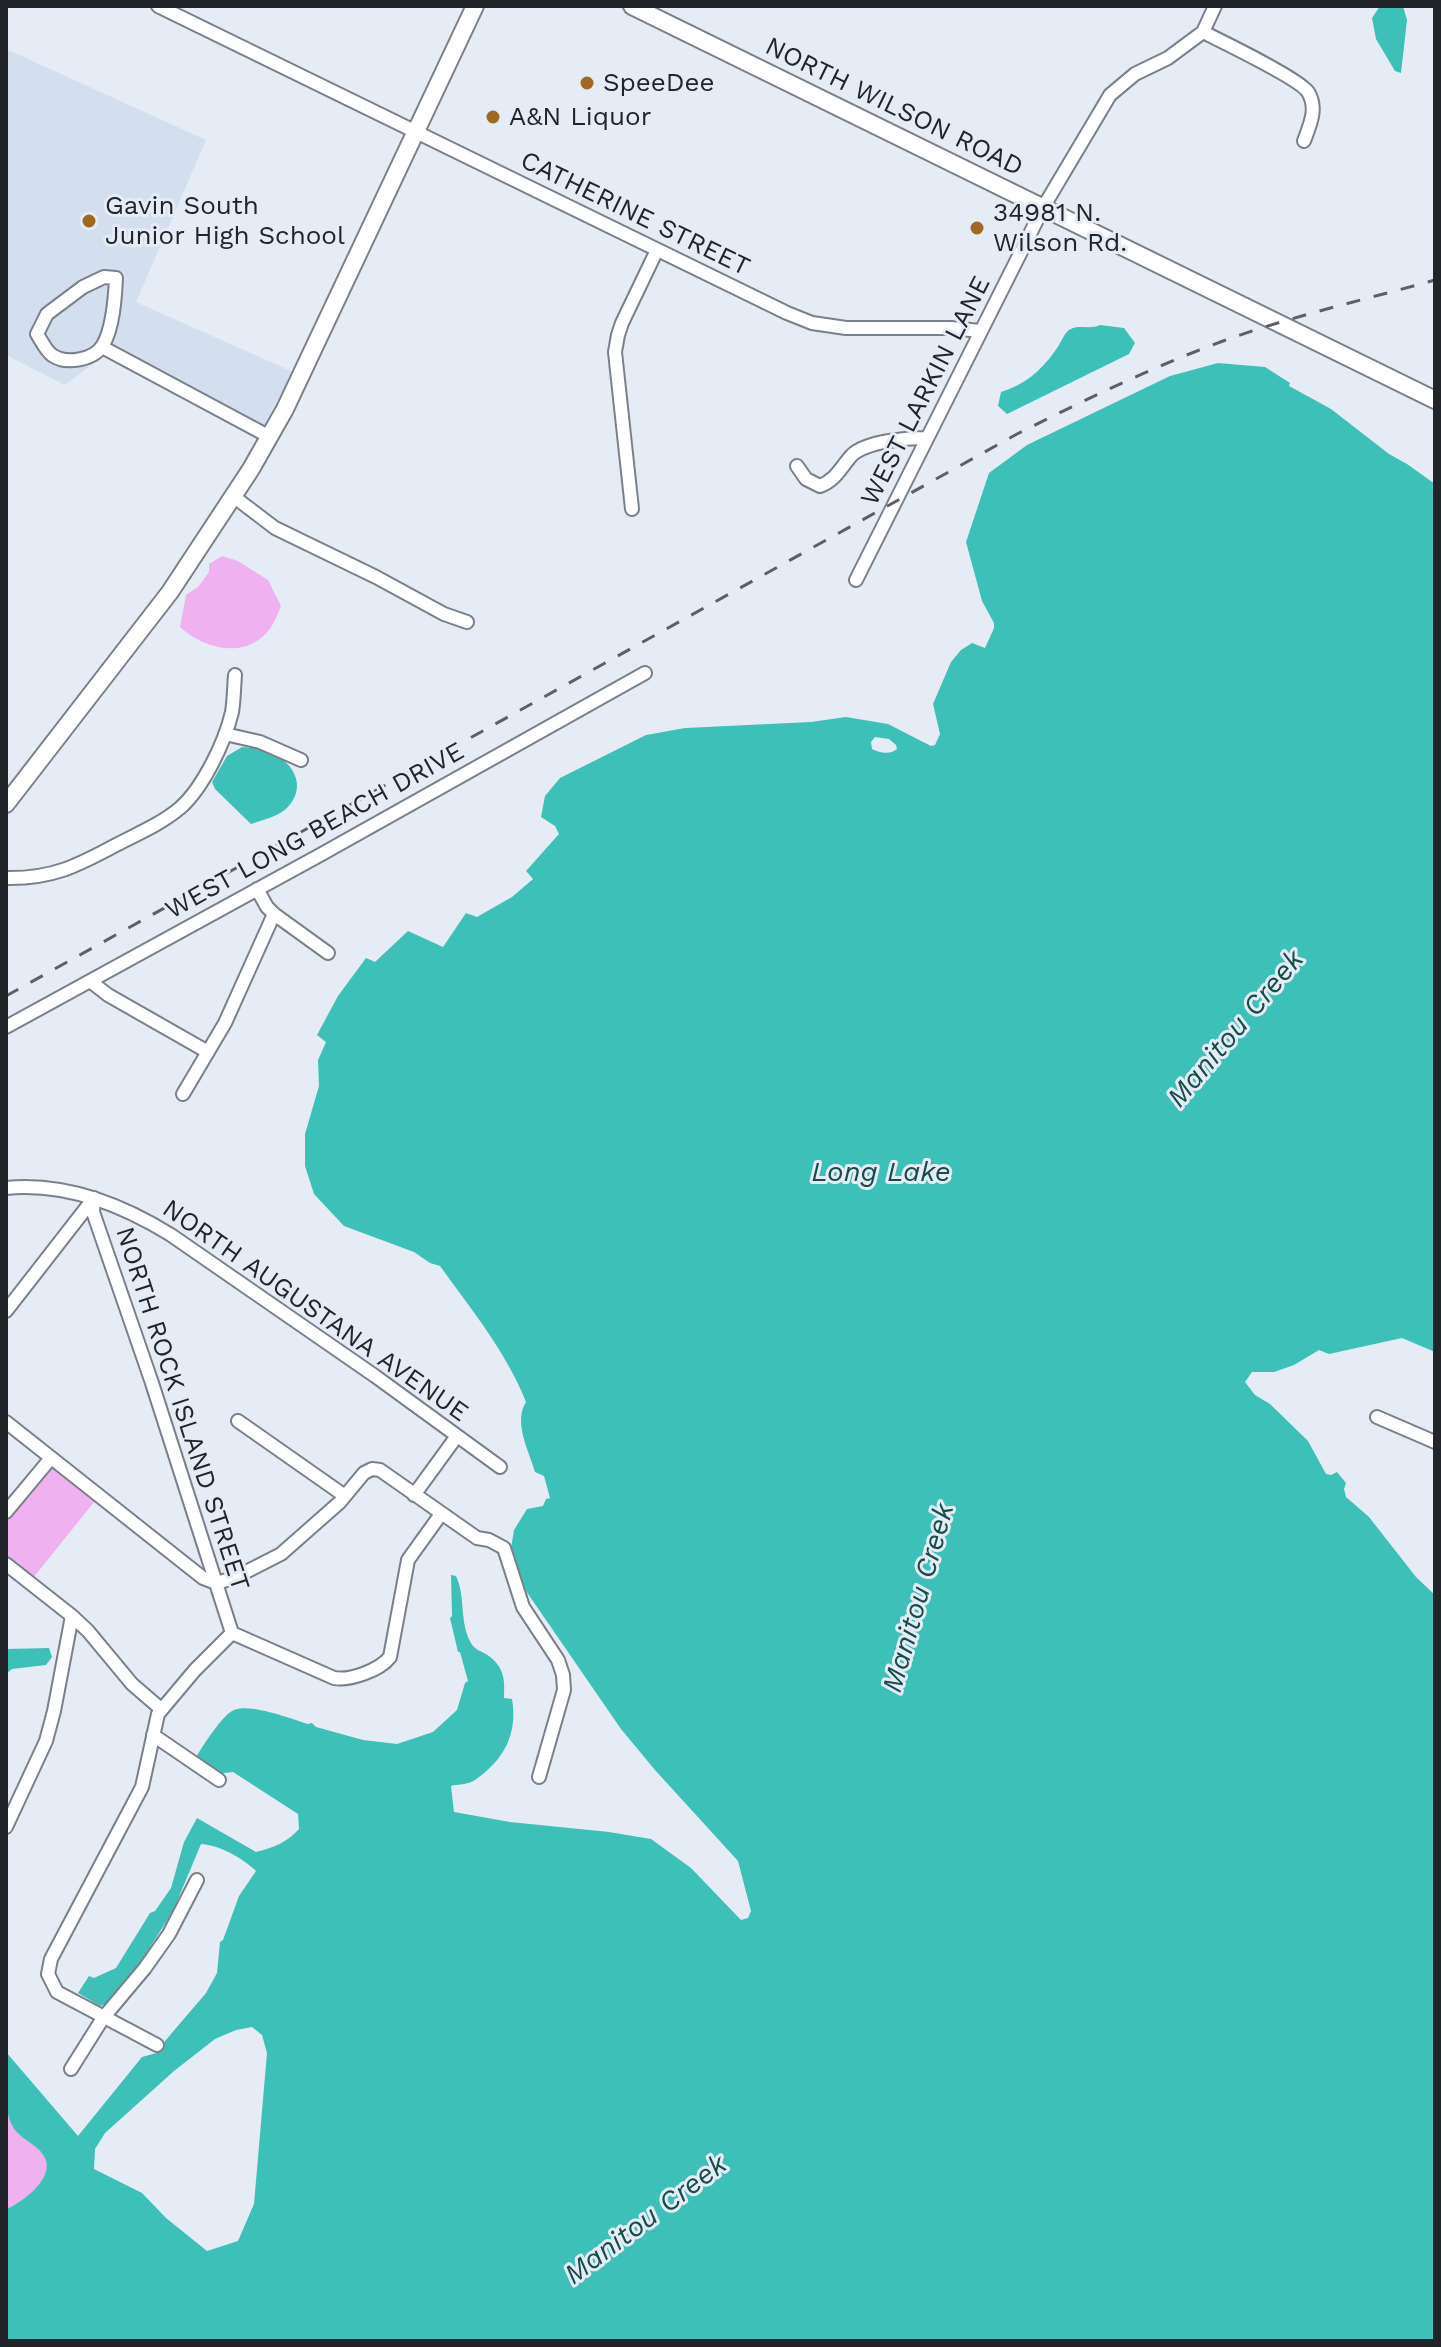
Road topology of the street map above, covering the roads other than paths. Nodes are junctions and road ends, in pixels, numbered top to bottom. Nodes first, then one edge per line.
1 (158, 6) edge
2 (475, 6) edge
3 (632, 6) edge
4 (1215, 6) edge
5 (1203, 32) junction
6 (416, 133) junction
7 (1304, 141) dead end
8 (1044, 206) junction
9 (657, 250) junction
10 (980, 331) junction
11 (102, 347) junction
12 (1435, 400) edge
13 (270, 437) junction
14 (927, 438) junction
15 (797, 466) dead end
16 (233, 496) junction
17 (632, 509) dead end
18 (856, 580) dead end
19 (467, 622) dead end
20 (645, 673) dead end
21 (235, 675) dead end
22 (225, 734) junction
23 (301, 760) dead end
24 (6, 804) edge
25 (6, 878) edge
26 (257, 889) junction
27 (274, 914) junction
28 (328, 953) dead end
29 (90, 981) junction
30 (6, 1027) edge
31 (208, 1052) junction
32 (183, 1094) dead end
33 (6, 1188) edge
34 (94, 1198) junction
35 (6, 1311) edge
36 (1377, 1417) dead end
37 (238, 1421) dead end
38 (6, 1422) edge
39 (457, 1436) junction
40 (1435, 1442) edge
41 (51, 1458) junction
42 (500, 1467) dead end
43 (414, 1495) junction
44 (345, 1496) junction
45 (6, 1512) edge
46 (441, 1514) junction
47 (6, 1564) edge
48 (216, 1583) junction
49 (72, 1616) junction
50 (232, 1633) junction
51 (161, 1709) junction
52 (153, 1735) junction
53 (539, 1777) dead end
54 (219, 1780) dead end
55 (6, 1827) edge
56 (197, 1880) dead end
57 (103, 2018) junction
58 (157, 2045) dead end
59 (71, 2069) dead end

1 - 6 street, CATHERINE STREET
2 - 6 main road
3 - 8 main road, NORTH WILSON ROAD
4 - 5 street, WEST LARKIN LANE
5 - 7 street
5 - 8 street, WEST LARKIN LANE
6 - 9 street, CATHERINE STREET
6 - 13 main road
8 - 10 street, WEST LARKIN LANE
8 - 12 main road, NORTH WILSON ROAD
9 - 10 street, CATHERINE STREET
9 - 17 street
10 - 14 street, WEST LARKIN LANE
11 - 11 street
11 - 13 street
13 - 16 main road
14 - 15 street
14 - 18 street, WEST LARKIN LANE
16 - 19 street
16 - 24 main road
20 - 26 street, WEST LONG BEACH DRIVE
21 - 22 street
22 - 23 street
22 - 25 street
26 - 27 street
26 - 29 street, WEST LONG BEACH DRIVE
27 - 28 street
27 - 31 street
29 - 30 street, WEST LONG BEACH DRIVE
29 - 31 street
31 - 32 street
33 - 34 street, NORTH AUGUSTANA AVENUE
34 - 35 street
34 - 39 street, NORTH AUGUSTANA AVENUE
34 - 48 street, NORTH ROCK ISLAND STREET
36 - 40 street
37 - 44 street
38 - 41 street
39 - 42 street, NORTH AUGUSTANA AVENUE
39 - 43 street
41 - 45 street
41 - 48 street
43 - 44 street
43 - 46 street
44 - 48 street
46 - 50 street
46 - 53 street
47 - 49 street
48 - 50 street, NORTH ROCK ISLAND STREET
49 - 51 street
49 - 55 street
50 - 51 street
51 - 52 street
52 - 54 street
52 - 57 street
56 - 57 street
57 - 58 street
57 - 59 street

